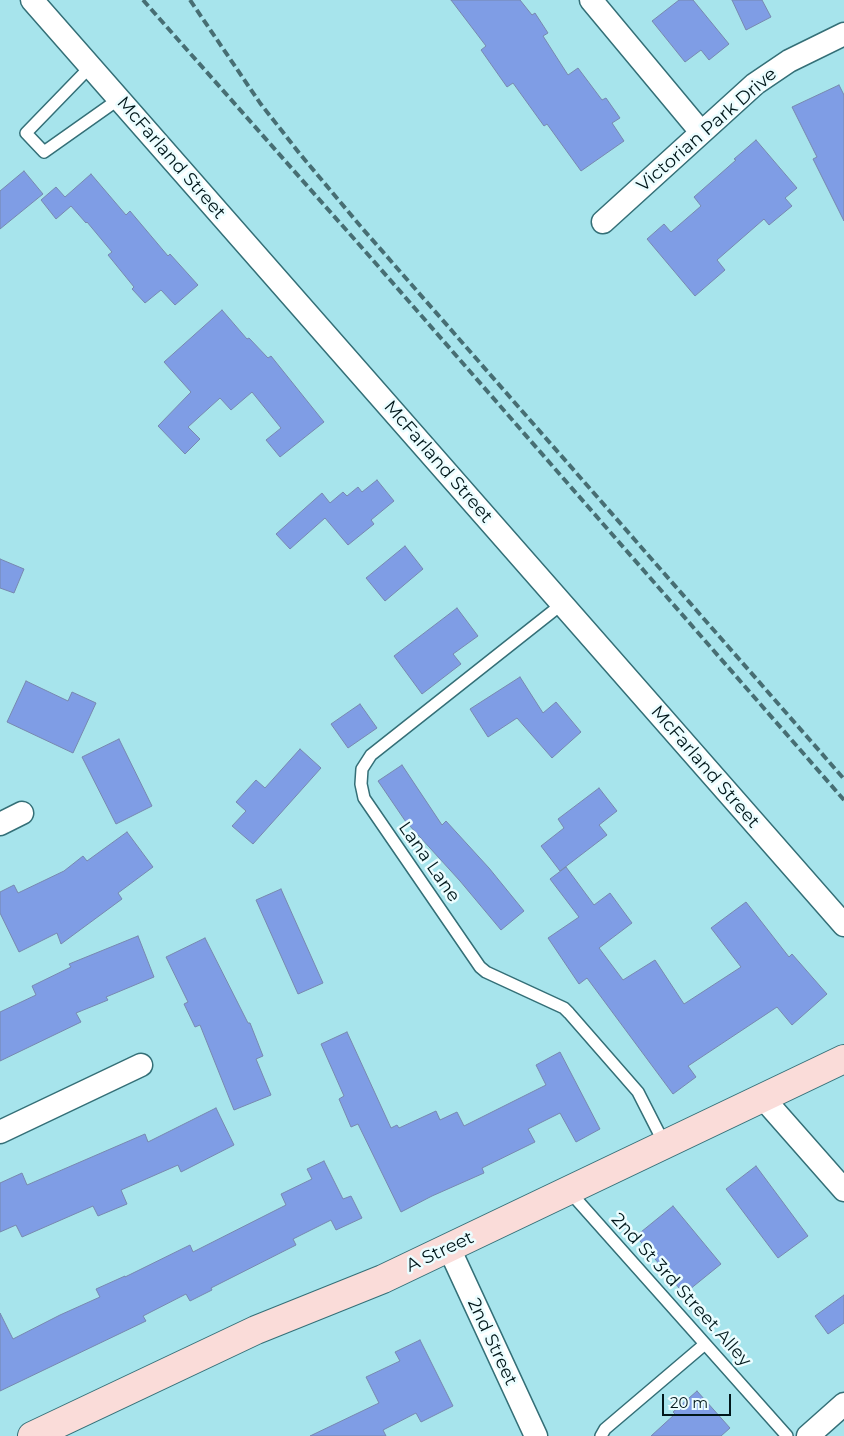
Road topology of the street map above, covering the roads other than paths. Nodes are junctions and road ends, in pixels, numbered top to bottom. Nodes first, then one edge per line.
1 (32, 0) edge
2 (591, 0) edge
3 (844, 34) edge
4 (90, 66) junction
5 (119, 99) junction
6 (701, 132) junction
7 (603, 222) dead end
8 (562, 604) junction
9 (22, 813) dead end
10 (0, 824) edge
11 (844, 925) edge
12 (844, 1059) edge
13 (141, 1065) dead end
14 (763, 1098) junction
15 (0, 1132) edge
16 (664, 1145) junction
17 (844, 1190) edge
18 (569, 1191) junction
19 (449, 1248) junction
20 (705, 1344) junction
21 (844, 1404) edge
22 (32, 1436) edge
23 (536, 1436) edge
24 (601, 1436) edge
25 (787, 1436) edge
26 (808, 1436) edge

1 - 4 street, McFarland Street
2 - 6 street
3 - 6 street, Victorian Park Drive
4 - 5 street, McFarland Street
4 - 5 lane
5 - 8 street, McFarland Street
6 - 7 street, Victorian Park Drive
8 - 11 street, McFarland Street
8 - 16 lane, Lana Lane
9 - 10 street
12 - 14 street, A Street
13 - 15 street
14 - 16 street, A Street
14 - 17 street
16 - 18 street, A Street
18 - 19 street, A Street
18 - 20 lane, 2nd St 3rd Street Alley
19 - 22 street, A Street
19 - 23 street, 2nd Street
20 - 24 lane
20 - 25 lane, 2nd St 3rd Street Alley
21 - 26 street

